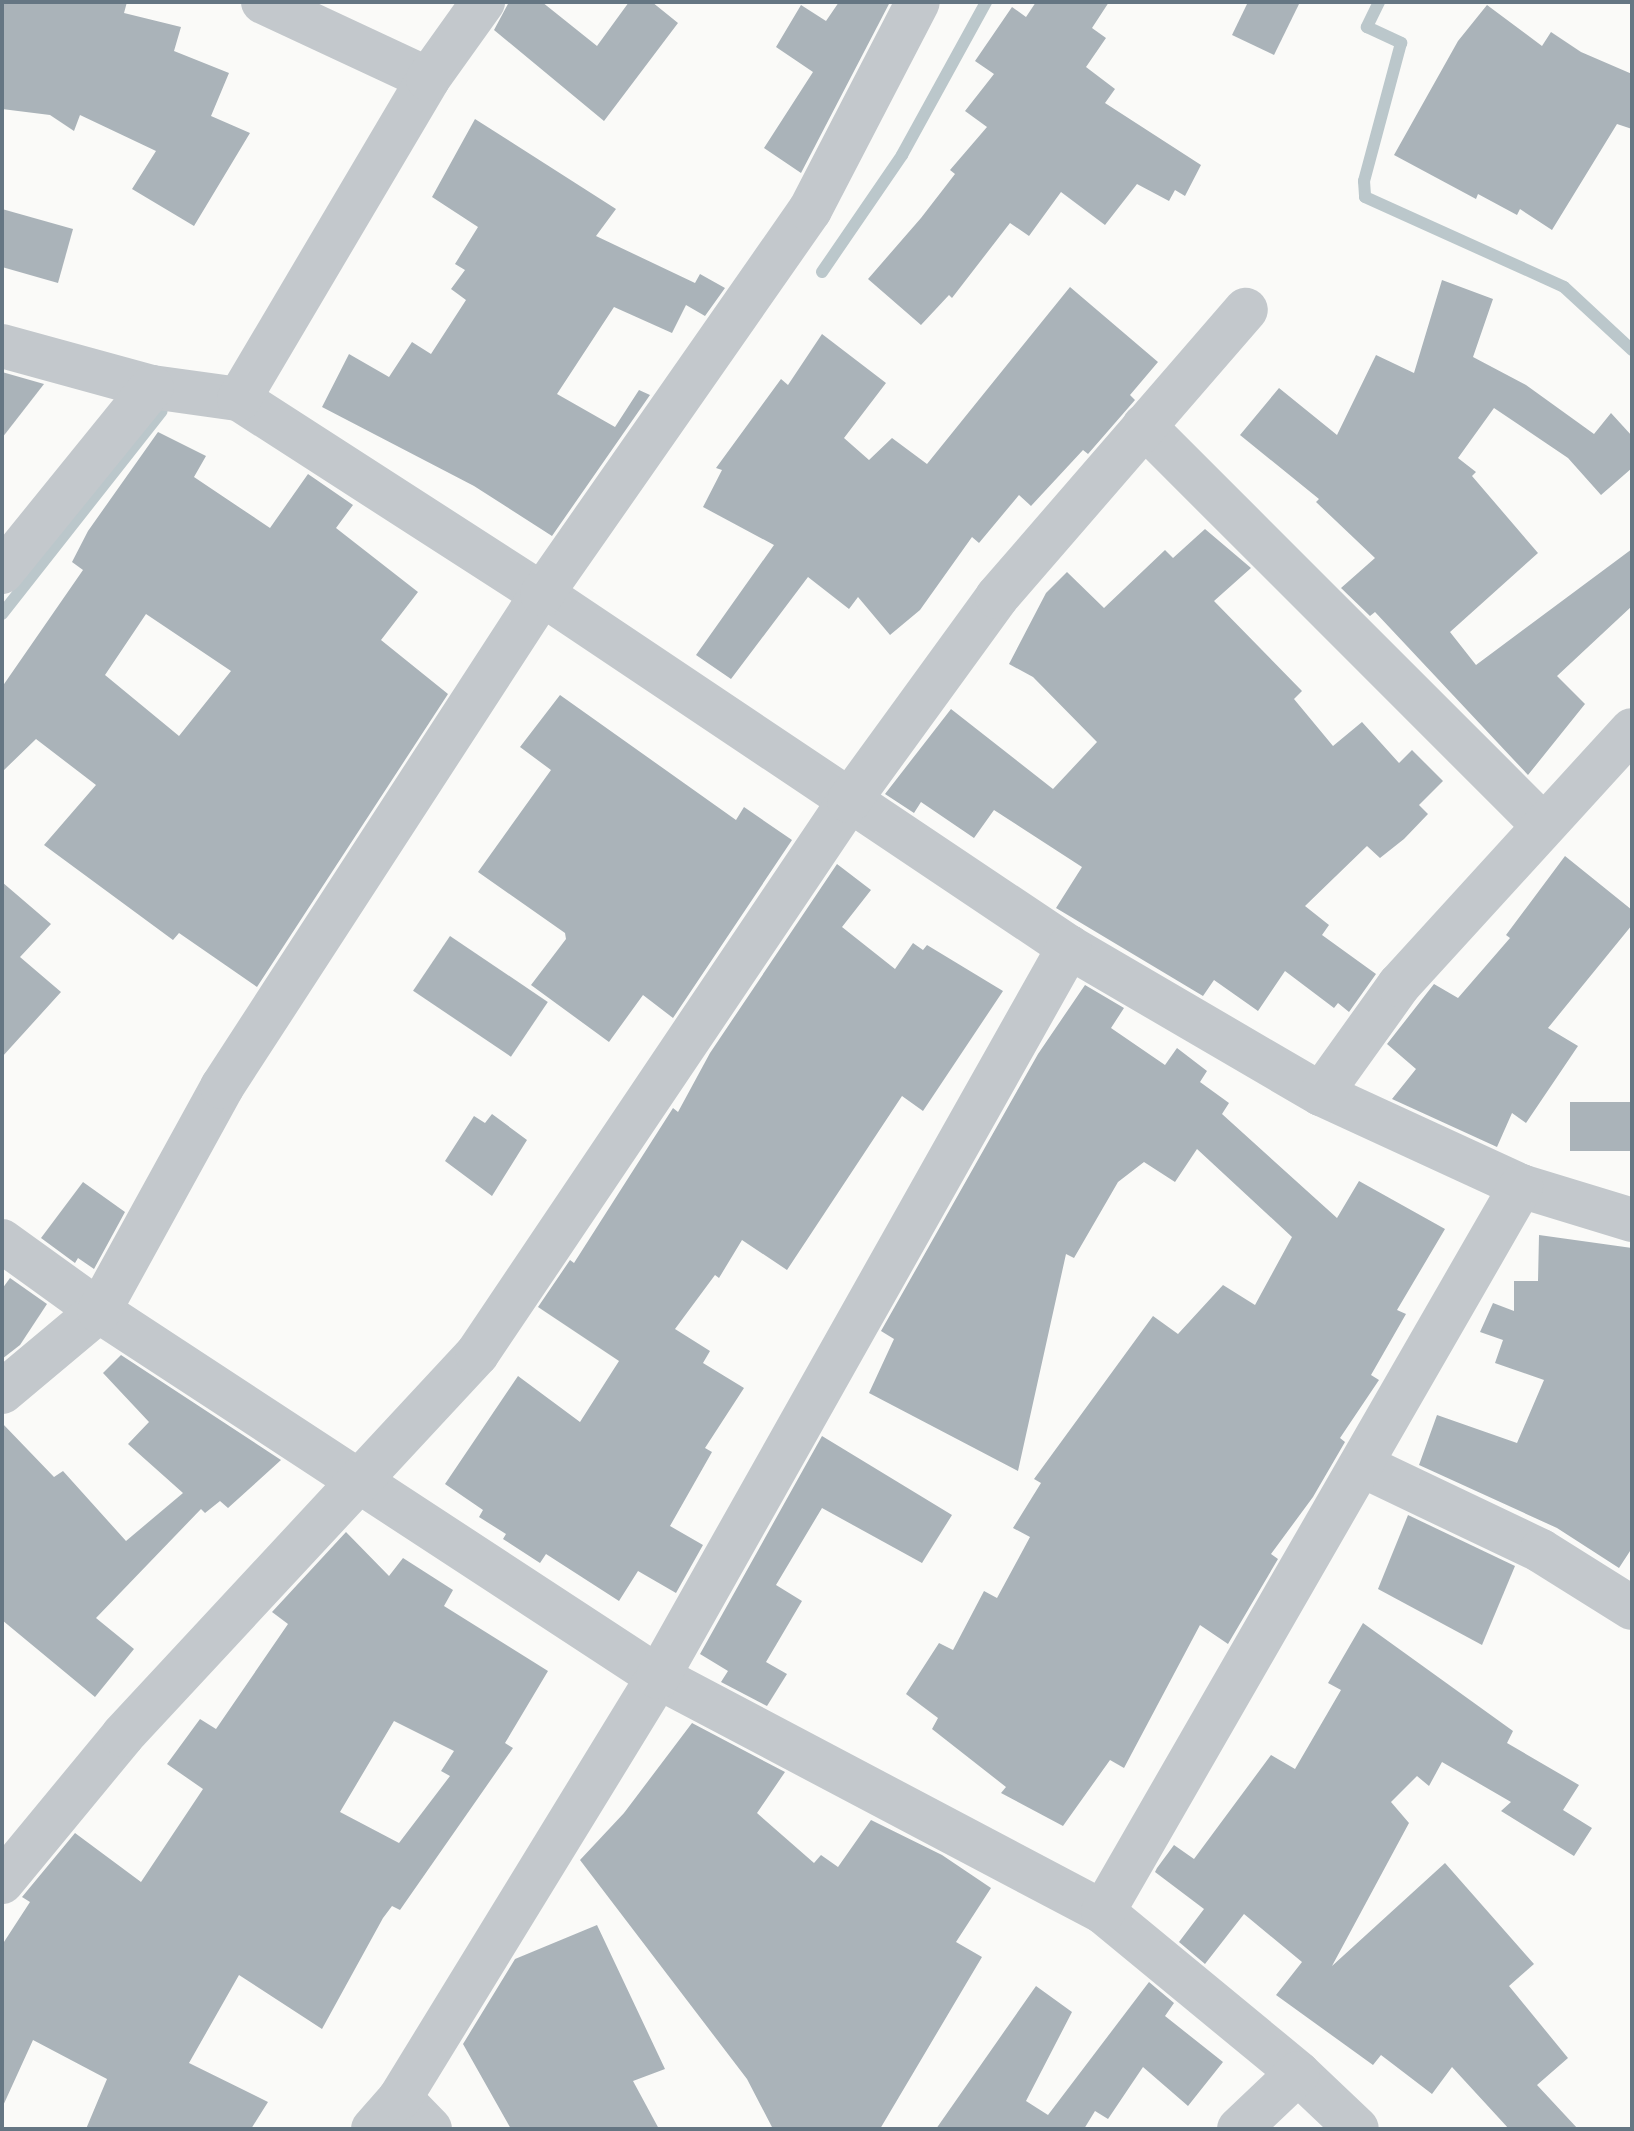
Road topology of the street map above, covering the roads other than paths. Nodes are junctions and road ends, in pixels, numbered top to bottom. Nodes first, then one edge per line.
1 (263, 2) edge
2 (483, 2) edge
3 (918, 2) edge
4 (428, 79) junction
5 (1246, 310) dead end
6 (2, 346) edge
7 (152, 387) junction
8 (239, 399) junction
9 (1144, 426) junction
10 (2, 572) edge
11 (542, 594) junction
12 (1632, 730) edge
13 (849, 801) junction
14 (1541, 823) junction
15 (1069, 947) junction
16 (1321, 1094) junction
17 (1521, 1186) junction
18 (1632, 1220) edge
19 (2, 1241) edge
20 (99, 1311) junction
21 (2, 1392) edge
22 (1361, 1465) junction
23 (362, 1483) junction
24 (1632, 1608) edge
25 (658, 1677) junction
26 (2, 1882) edge
27 (1103, 1912) junction
28 (1298, 2073) junction
29 (401, 2119) edge
30 (1239, 2129) edge
31 (1357, 2129) edge

1 - 4 street
2 - 4 street
3 - 11 street
4 - 8 street
5 - 9 street
6 - 7 street
7 - 8 street
7 - 10 street
8 - 11 street
9 - 13 street
9 - 14 street
11 - 13 street
11 - 20 street
12 - 14 street
13 - 15 street
13 - 23 street
14 - 16 street
15 - 16 street
15 - 25 street
16 - 17 street
17 - 18 street
17 - 22 street
19 - 20 street
20 - 21 street
20 - 23 street
22 - 24 street
22 - 27 street
23 - 25 street
23 - 26 street
25 - 27 street
25 - 29 street
27 - 28 street
28 - 30 street
28 - 31 street

